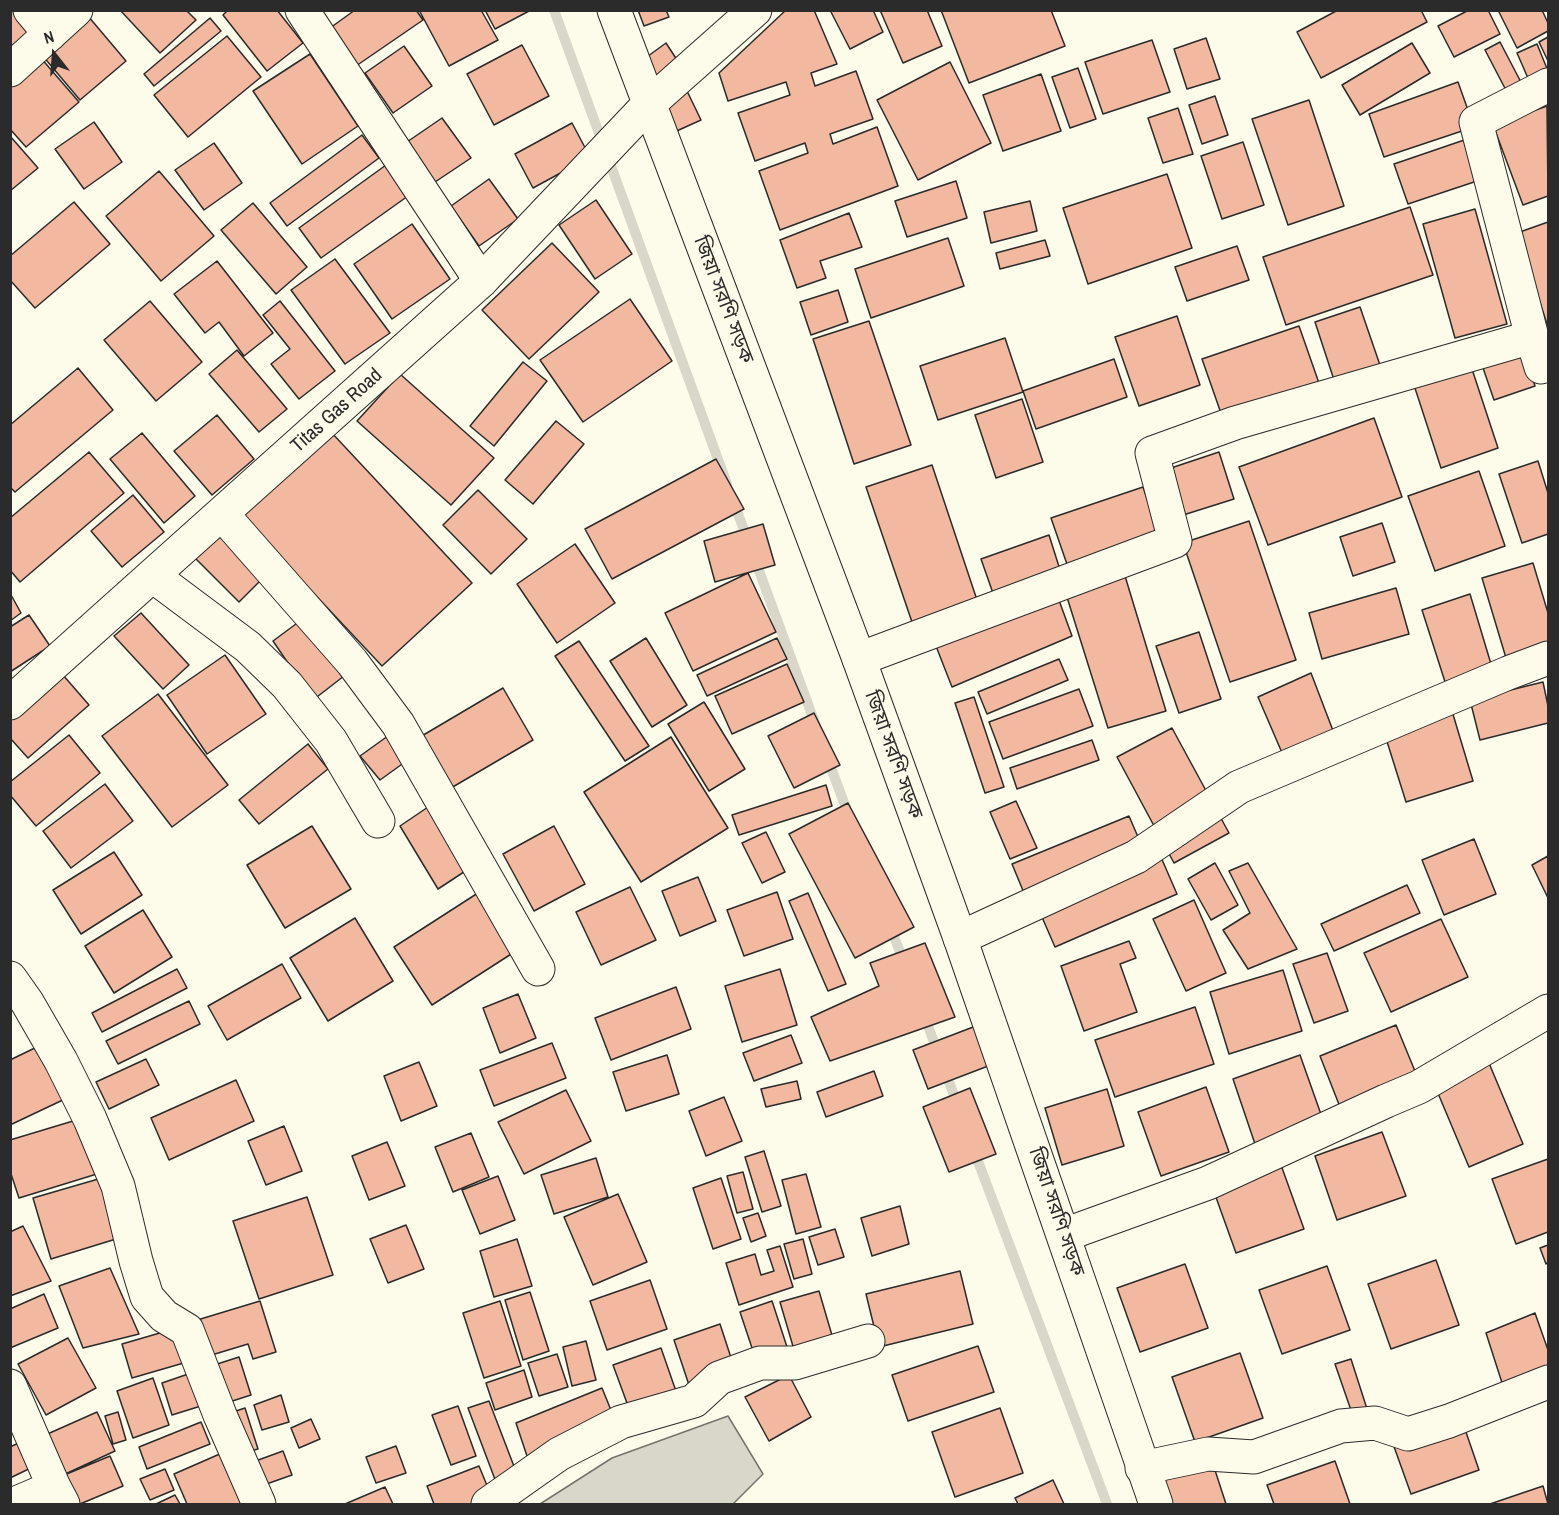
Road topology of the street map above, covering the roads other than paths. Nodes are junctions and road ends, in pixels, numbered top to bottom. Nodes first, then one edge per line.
1 (76, 10) edge
2 (302, 10) edge
3 (614, 10) edge
4 (755, 10) edge
5 (40, 22) edge
6 (10, 70) edge
7 (1548, 85) edge
8 (649, 104) junction
9 (481, 281) junction
10 (1540, 350) edge
11 (222, 514) junction
12 (153, 576) junction
13 (1548, 658) edge
14 (859, 659) junction
15 (10, 703) edge
16 (378, 821) dead end
17 (960, 938) junction
18 (538, 969) dead end
19 (10, 978) edge
20 (1548, 1011) edge
21 (1064, 1234) junction
22 (868, 1341) dead end
23 (1548, 1382) edge
24 (10, 1386) edge
25 (1142, 1468) junction
26 (58, 1496) edge
27 (14, 1504) edge
28 (259, 1504) edge
29 (488, 1504) edge
30 (1156, 1504) edge

1 - 5 street
2 - 9 street
3 - 8 street, জিয়া সরণি সড়ক
4 - 8 street, Titas Gas Road
5 - 6 street
7 - 10 street
8 - 9 street, Titas Gas Road
8 - 14 street, জিয়া সরণি সড়ক
9 - 11 street, Titas Gas Road
10 - 14 street
11 - 12 street, Titas Gas Road
11 - 18 street
12 - 15 street, Titas Gas Road
12 - 16 street
13 - 17 street
14 - 17 street, জিয়া সরণি সড়ক
17 - 21 street, জিয়া সরণি সড়ক
19 - 28 street
20 - 21 street
21 - 25 street, জিয়া সরণি সড়ক
22 - 29 street
23 - 25 street
24 - 26 street
25 - 30 street, জিয়া সরণি সড়ক
26 - 27 street

